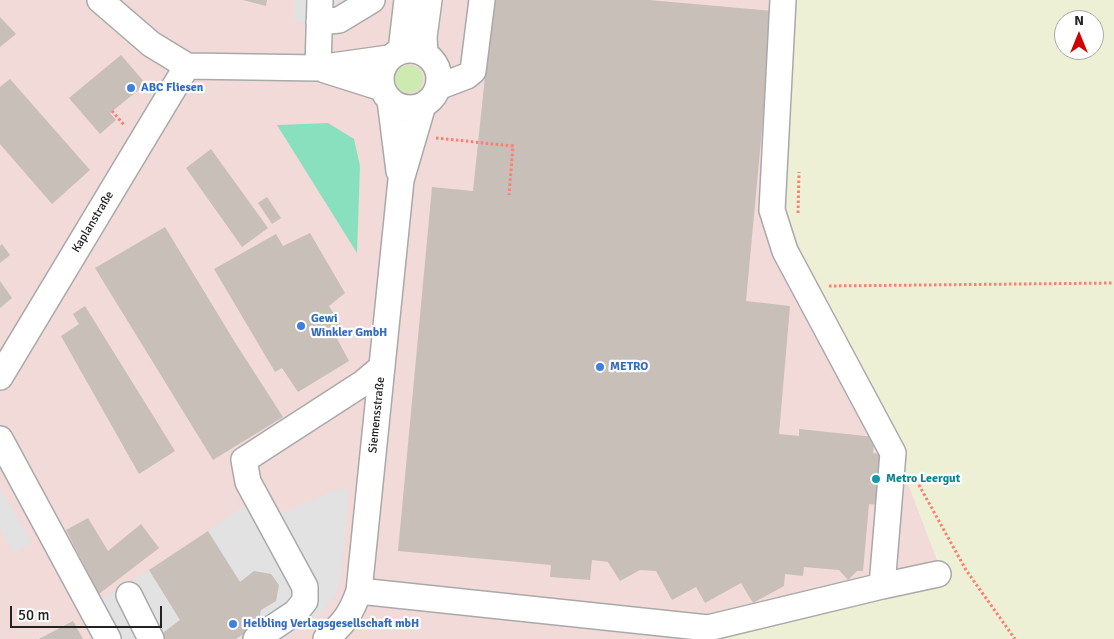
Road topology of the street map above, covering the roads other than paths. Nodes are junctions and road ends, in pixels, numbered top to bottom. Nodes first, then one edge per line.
1 (100, 0) edge
2 (372, 0) edge
3 (407, 0) edge
4 (428, 0) edge
5 (482, 0) edge
6 (783, 0) edge
7 (320, 11) edge
8 (478, 34) junction
9 (412, 56) junction
10 (187, 66) junction
11 (318, 68) junction
12 (386, 94) junction
13 (430, 96) junction
14 (400, 180) junction
15 (382, 368) junction
16 (0, 377) edge
17 (0, 439) edge
18 (938, 574) dead end
19 (882, 586) junction
20 (359, 591) junction
21 (129, 594) dead end
22 (108, 639) edge
23 (151, 639) edge
24 (256, 639) edge
25 (326, 639) edge

1 - 10 street
2 - 7 street
3 - 9 street
4 - 9 street
5 - 8 street
6 - 19 street
7 - 11 street
8 - 9 street
8 - 13 street
9 - 11 street
9 - 12 street
9 - 13 street
10 - 11 street
10 - 16 street, Kaplanstraße
11 - 12 street
12 - 13 street
12 - 14 street, Siemensstraße
13 - 14 street, Siemensstraße
14 - 15 street, Siemensstraße
15 - 20 street, Siemensstraße
15 - 24 street
17 - 22 street
18 - 19 street
19 - 20 street
20 - 25 street, Siemensstraße
21 - 23 street

